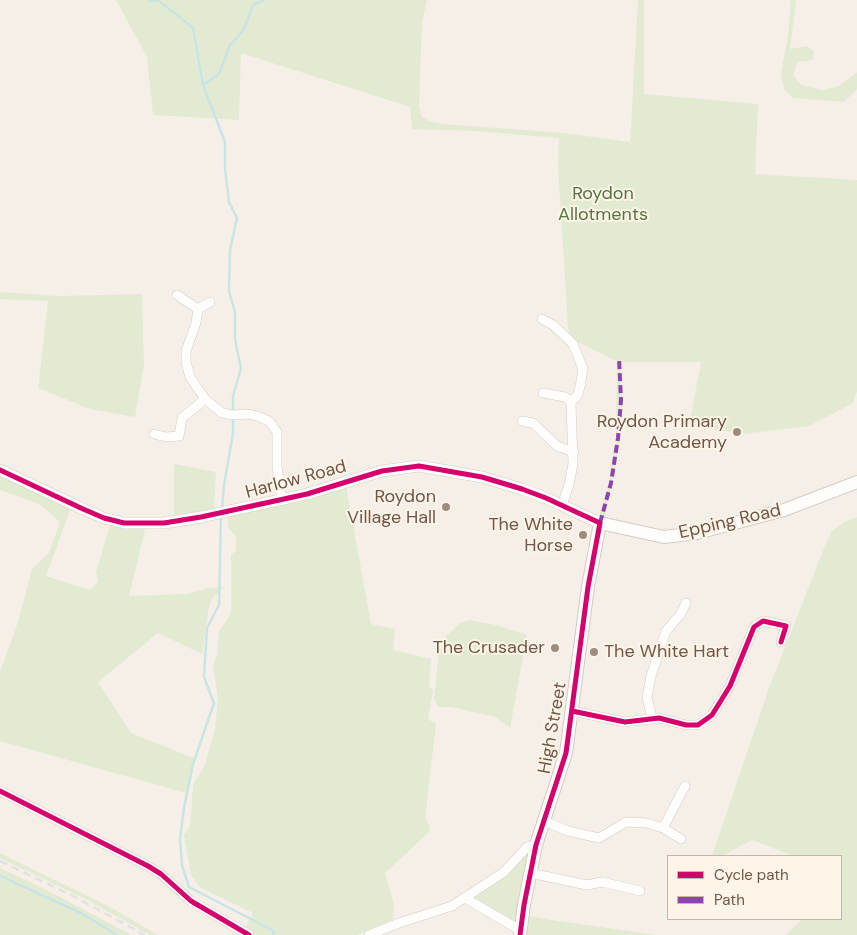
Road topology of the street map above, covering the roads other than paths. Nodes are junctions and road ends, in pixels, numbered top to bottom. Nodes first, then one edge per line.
1 (177, 296) dead end
2 (210, 302) dead end
3 (198, 309) junction
4 (542, 319) dead end
5 (543, 393) dead end
6 (205, 398) junction
7 (570, 402) junction
8 (522, 421) dead end
9 (154, 434) dead end
10 (574, 452) junction
11 (0, 470) edge
12 (857, 482) edge
13 (282, 500) junction
14 (562, 505) junction
15 (600, 523) junction
16 (686, 603) dead end
17 (781, 642) dead end
18 (572, 711) junction
19 (652, 718) junction
20 (685, 786) dead end
21 (0, 792) edge
22 (544, 821) junction
23 (663, 828) junction
24 (682, 839) dead end
25 (536, 845) junction
26 (530, 873) junction
27 (640, 891) dead end
28 (465, 898) junction
29 (520, 933) edge
30 (249, 935) edge
31 (369, 935) edge

1 - 3 street
2 - 3 street
3 - 6 street
4 - 7 street
5 - 7 street
6 - 9 street
6 - 13 street
7 - 10 street
8 - 10 street
10 - 14 street
11 - 13 street, Harlow Road
12 - 15 main road, Epping Road
13 - 14 street, Harlow Road
14 - 15 street, Harlow Road
15 - 18 main road, High Street
16 - 19 street
17 - 19 street
18 - 19 street
18 - 22 main road, High Street
20 - 23 street
21 - 30 street
22 - 23 street
22 - 25 main road, High Street
23 - 24 street
25 - 26 main road, High Street
25 - 28 street
26 - 27 street
26 - 29 main road, High Street
28 - 29 street, High Street
28 - 31 street

